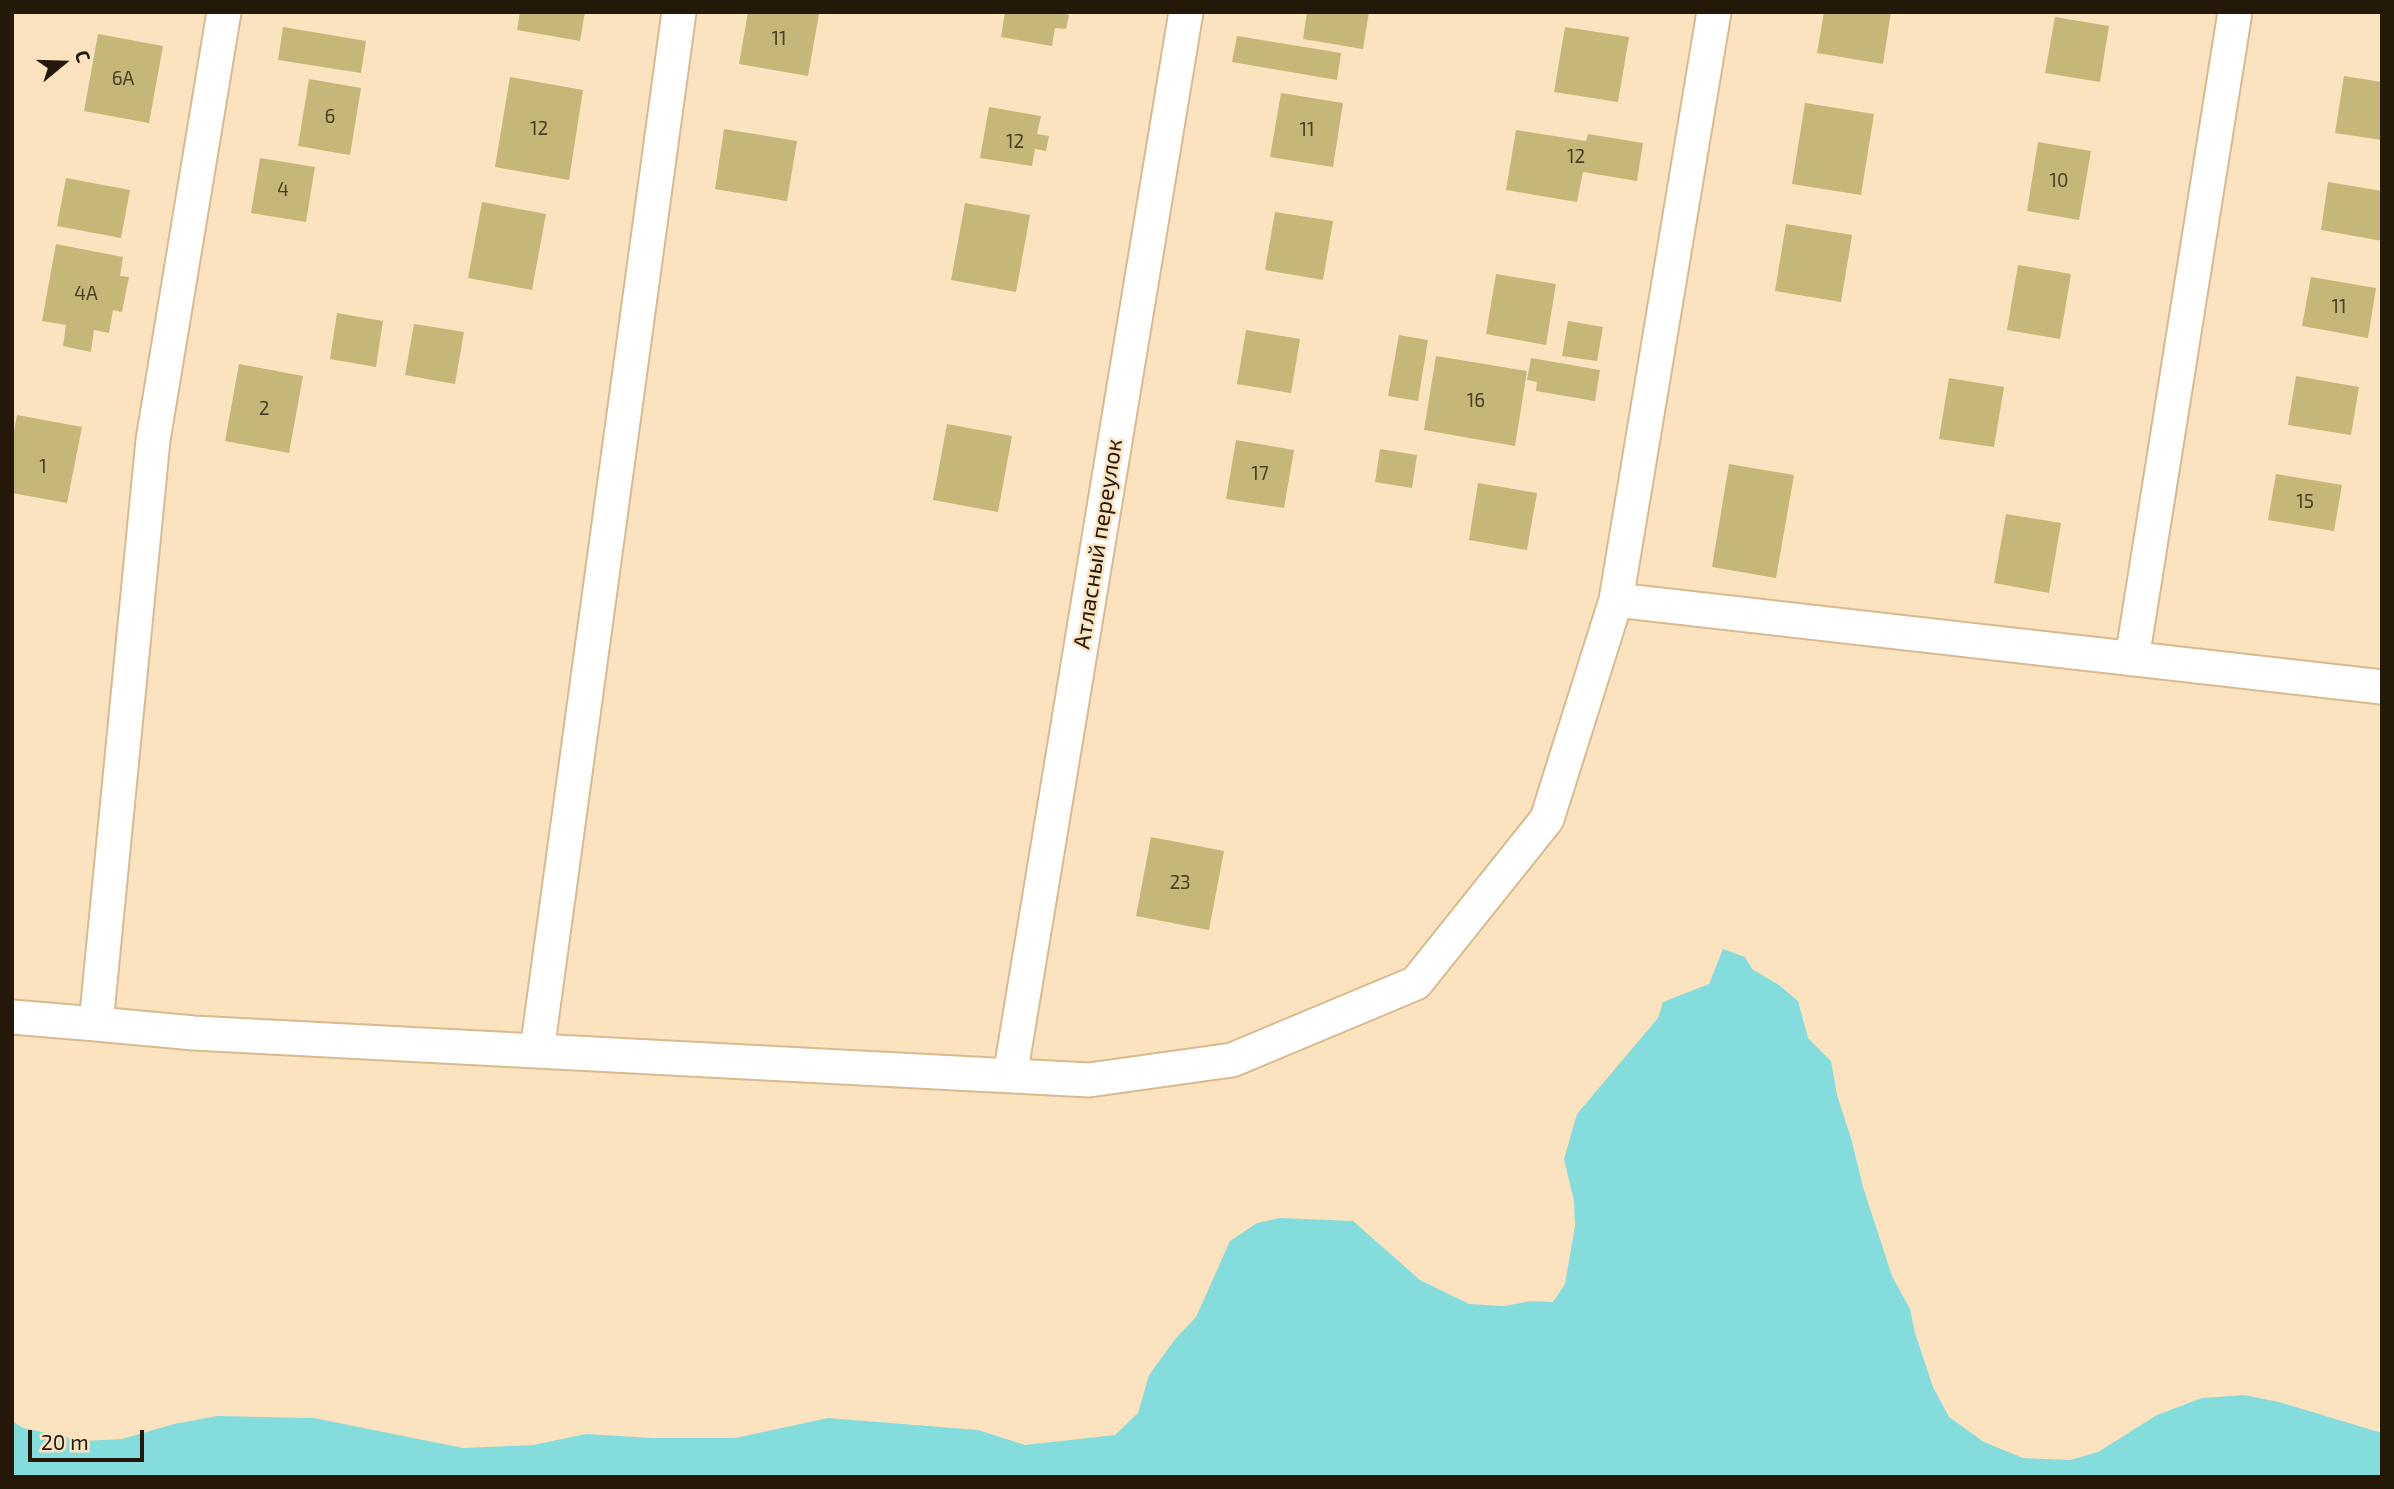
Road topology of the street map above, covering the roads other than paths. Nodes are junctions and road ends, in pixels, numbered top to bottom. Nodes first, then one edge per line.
1 (224, 12) edge
2 (679, 12) edge
3 (1186, 12) edge
4 (1714, 12) edge
5 (2235, 12) edge
6 (1616, 600) junction
7 (2132, 659) junction
8 (2382, 687) edge
9 (12, 1017) edge
10 (96, 1024) junction
11 (537, 1051) junction
12 (1010, 1076) junction

1 - 10 street
2 - 11 street
3 - 12 street, Атласный переулок
4 - 6 street
5 - 7 street
6 - 7 street
6 - 12 street
7 - 8 street
9 - 10 street
10 - 11 street
11 - 12 street

